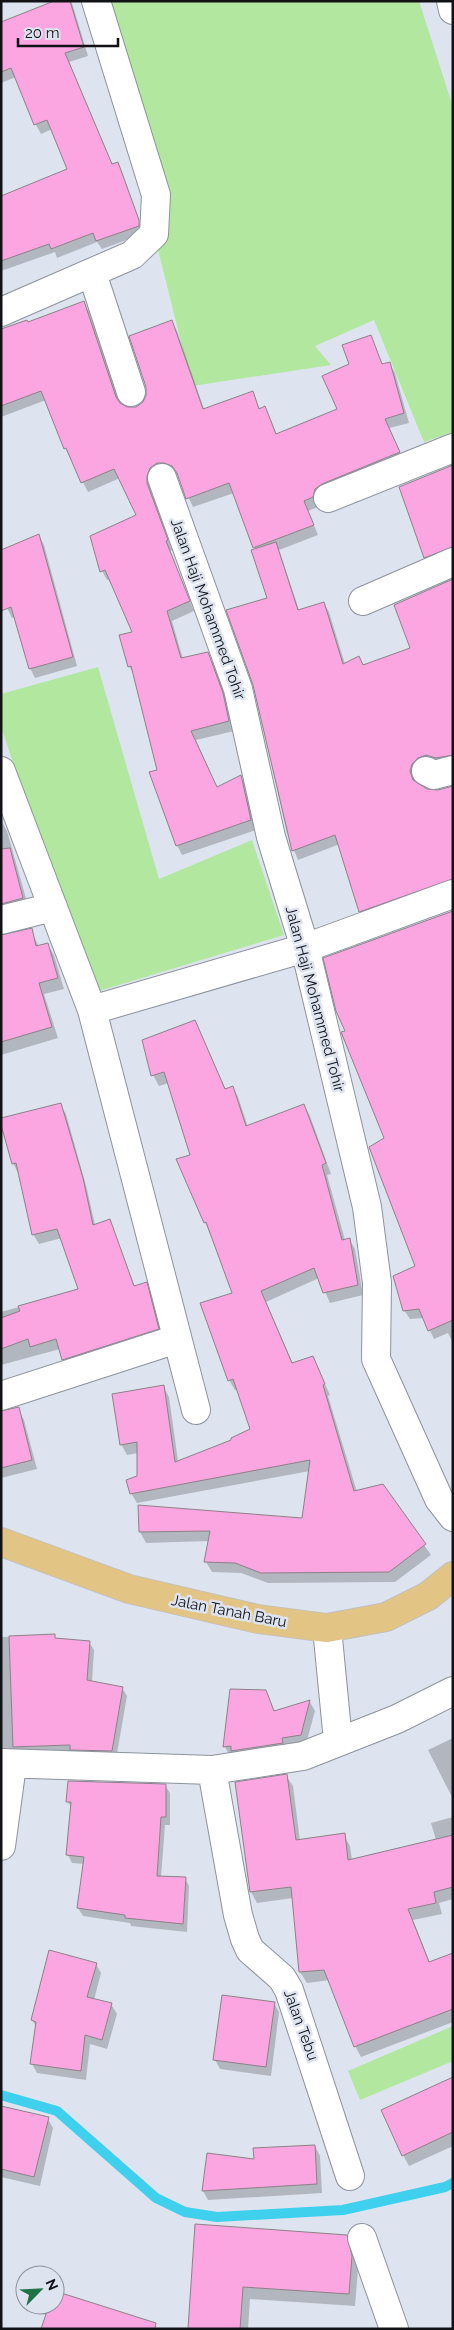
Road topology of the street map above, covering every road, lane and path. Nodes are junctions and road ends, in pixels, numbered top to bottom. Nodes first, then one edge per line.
1 (96, 1) edge
2 (451, 1) edge
3 (453, 10) edge
4 (92, 274) junction
5 (1, 312) edge
6 (131, 392) dead end
7 (453, 448) edge
8 (162, 478) dead end
9 (328, 498) dead end
10 (453, 562) edge
11 (363, 601) dead end
12 (1, 771) edge
13 (453, 894) edge
14 (53, 907) junction
15 (1, 920) edge
16 (305, 948) junction
17 (92, 1010) junction
18 (177, 1339) junction
19 (1, 1396) edge
20 (196, 1410) dead end
21 (453, 1517) edge
22 (1, 1542) edge
23 (453, 1576) edge
24 (328, 1639) junction
25 (453, 1691) edge
26 (338, 1741) junction
27 (7, 1764) edge
28 (212, 1770) junction
29 (1, 1846) edge
30 (350, 2176) dead end
31 (362, 2238) dead end
32 (394, 2329) edge

1 - 4 street
2 - 3 street
4 - 5 street
4 - 6 street
7 - 9 street
8 - 16 street, Jalan Haji Mohammed Tohir
10 - 11 street
12 - 14 street
13 - 16 street
14 - 15 street
14 - 17 street
16 - 17 street
16 - 21 street, Jalan Haji Mohammed Tohir
17 - 18 street
18 - 19 street
18 - 20 street
22 - 24 main road, Jalan Tanah Baru
23 - 24 main road, Jalan Tanah Baru
24 - 26 street
25 - 26 street
26 - 28 street
27 - 28 street
27 - 29 street
28 - 30 street, Jalan Tebu
31 - 32 street

